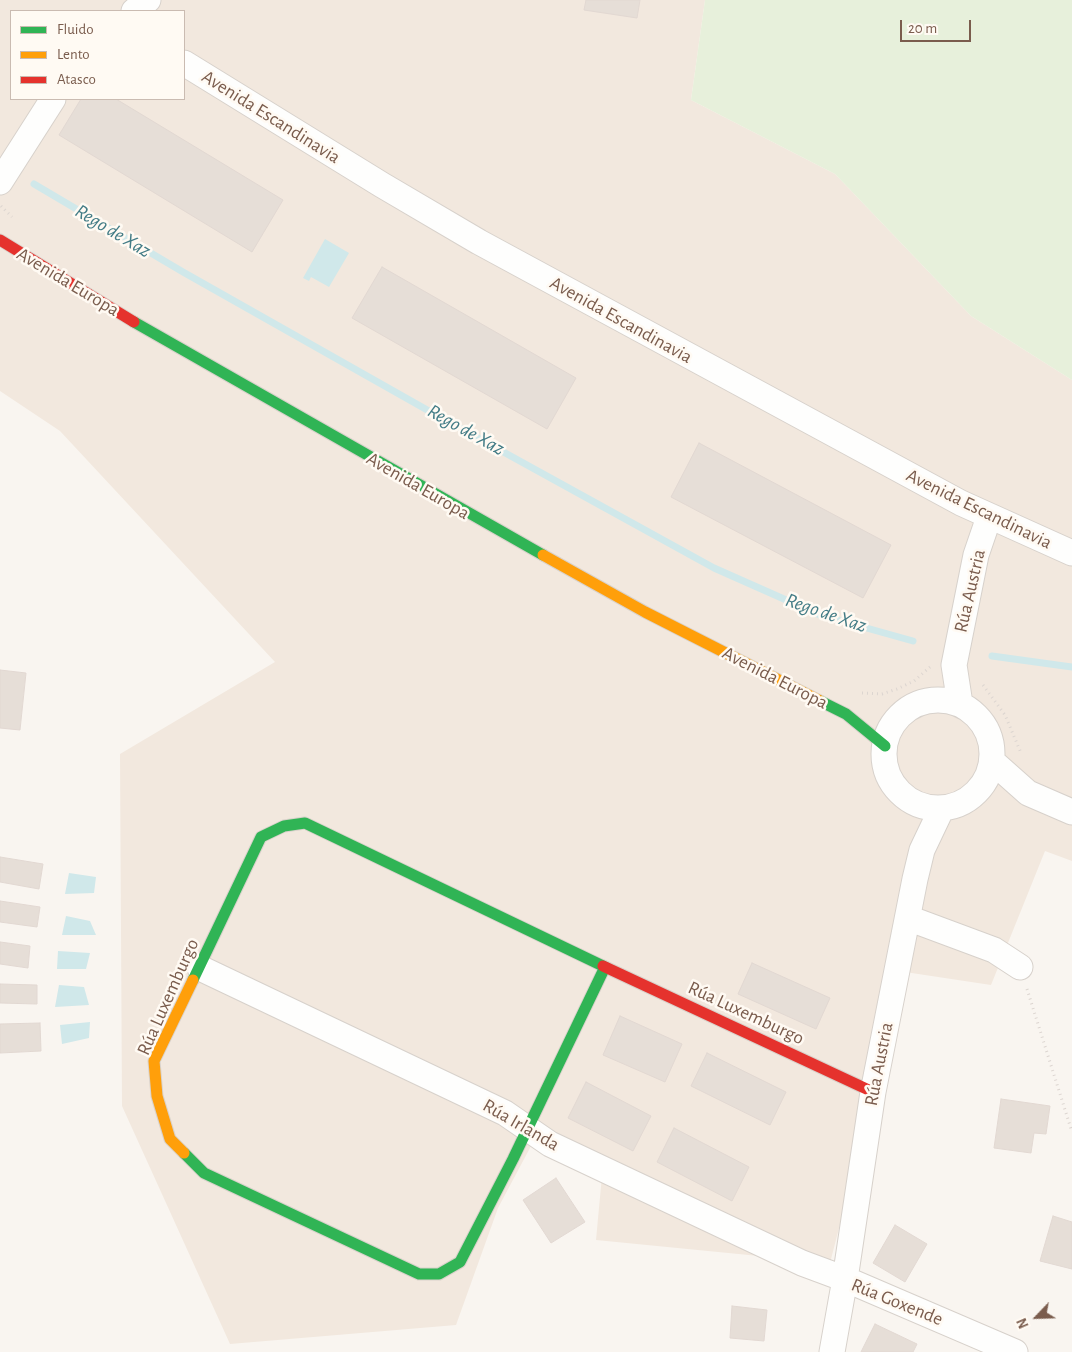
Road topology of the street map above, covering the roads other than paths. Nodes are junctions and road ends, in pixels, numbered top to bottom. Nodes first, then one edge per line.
1 (148, 0) edge
2 (135, 10) edge
3 (185, 64) edge
4 (52, 100) edge
5 (0, 182) edge
6 (0, 240) edge
7 (990, 517) junction
8 (1072, 553) edge
9 (944, 663) junction
10 (933, 701) junction
11 (960, 704) junction
12 (846, 714) junction
13 (894, 723) junction
14 (884, 746) junction
15 (992, 761) junction
16 (979, 788) junction
17 (1028, 793) junction
18 (916, 804) junction
19 (942, 808) junction
20 (1072, 812) edge
21 (922, 850) junction
22 (908, 918) junction
23 (605, 967) junction
24 (1020, 967) road end
25 (200, 968) junction
26 (873, 1092) junction
27 (527, 1130) junction
28 (845, 1279) junction
29 (832, 1352) edge
30 (1015, 1352) edge

1 - 2 street
3 - 7 street, Avenida Escandinavia
4 - 5 street
6 - 12 street, Avenida Europa
7 - 8 street, Avenida Escandinavia
7 - 9 street, Rúa Austria
9 - 10 street, Rúa Austria
9 - 11 street, Rúa Austria
10 - 11 street
10 - 13 street
11 - 15 street
12 - 13 street, Avenida Europa
12 - 14 street, Avenida Europa
13 - 14 street
14 - 18 street
15 - 16 street
15 - 17 street
16 - 17 street
16 - 19 street
17 - 20 street
18 - 19 street
18 - 21 street, Rúa Austria
19 - 21 street, Rúa Austria
21 - 22 street, Rúa Austria
22 - 24 street
22 - 26 street, Rúa Austria
23 - 25 street, Rúa Luxemburgo
23 - 26 street, Rúa Luxemburgo
23 - 27 street, Rúa Luxemburgo
25 - 27 street, Rúa Irlanda
25 - 27 street, Rúa Luxemburgo
26 - 28 street, Rúa Austria
27 - 28 street, Rúa Irlanda
28 - 29 street, Rúa Goxende
28 - 30 street, Rúa Goxende

